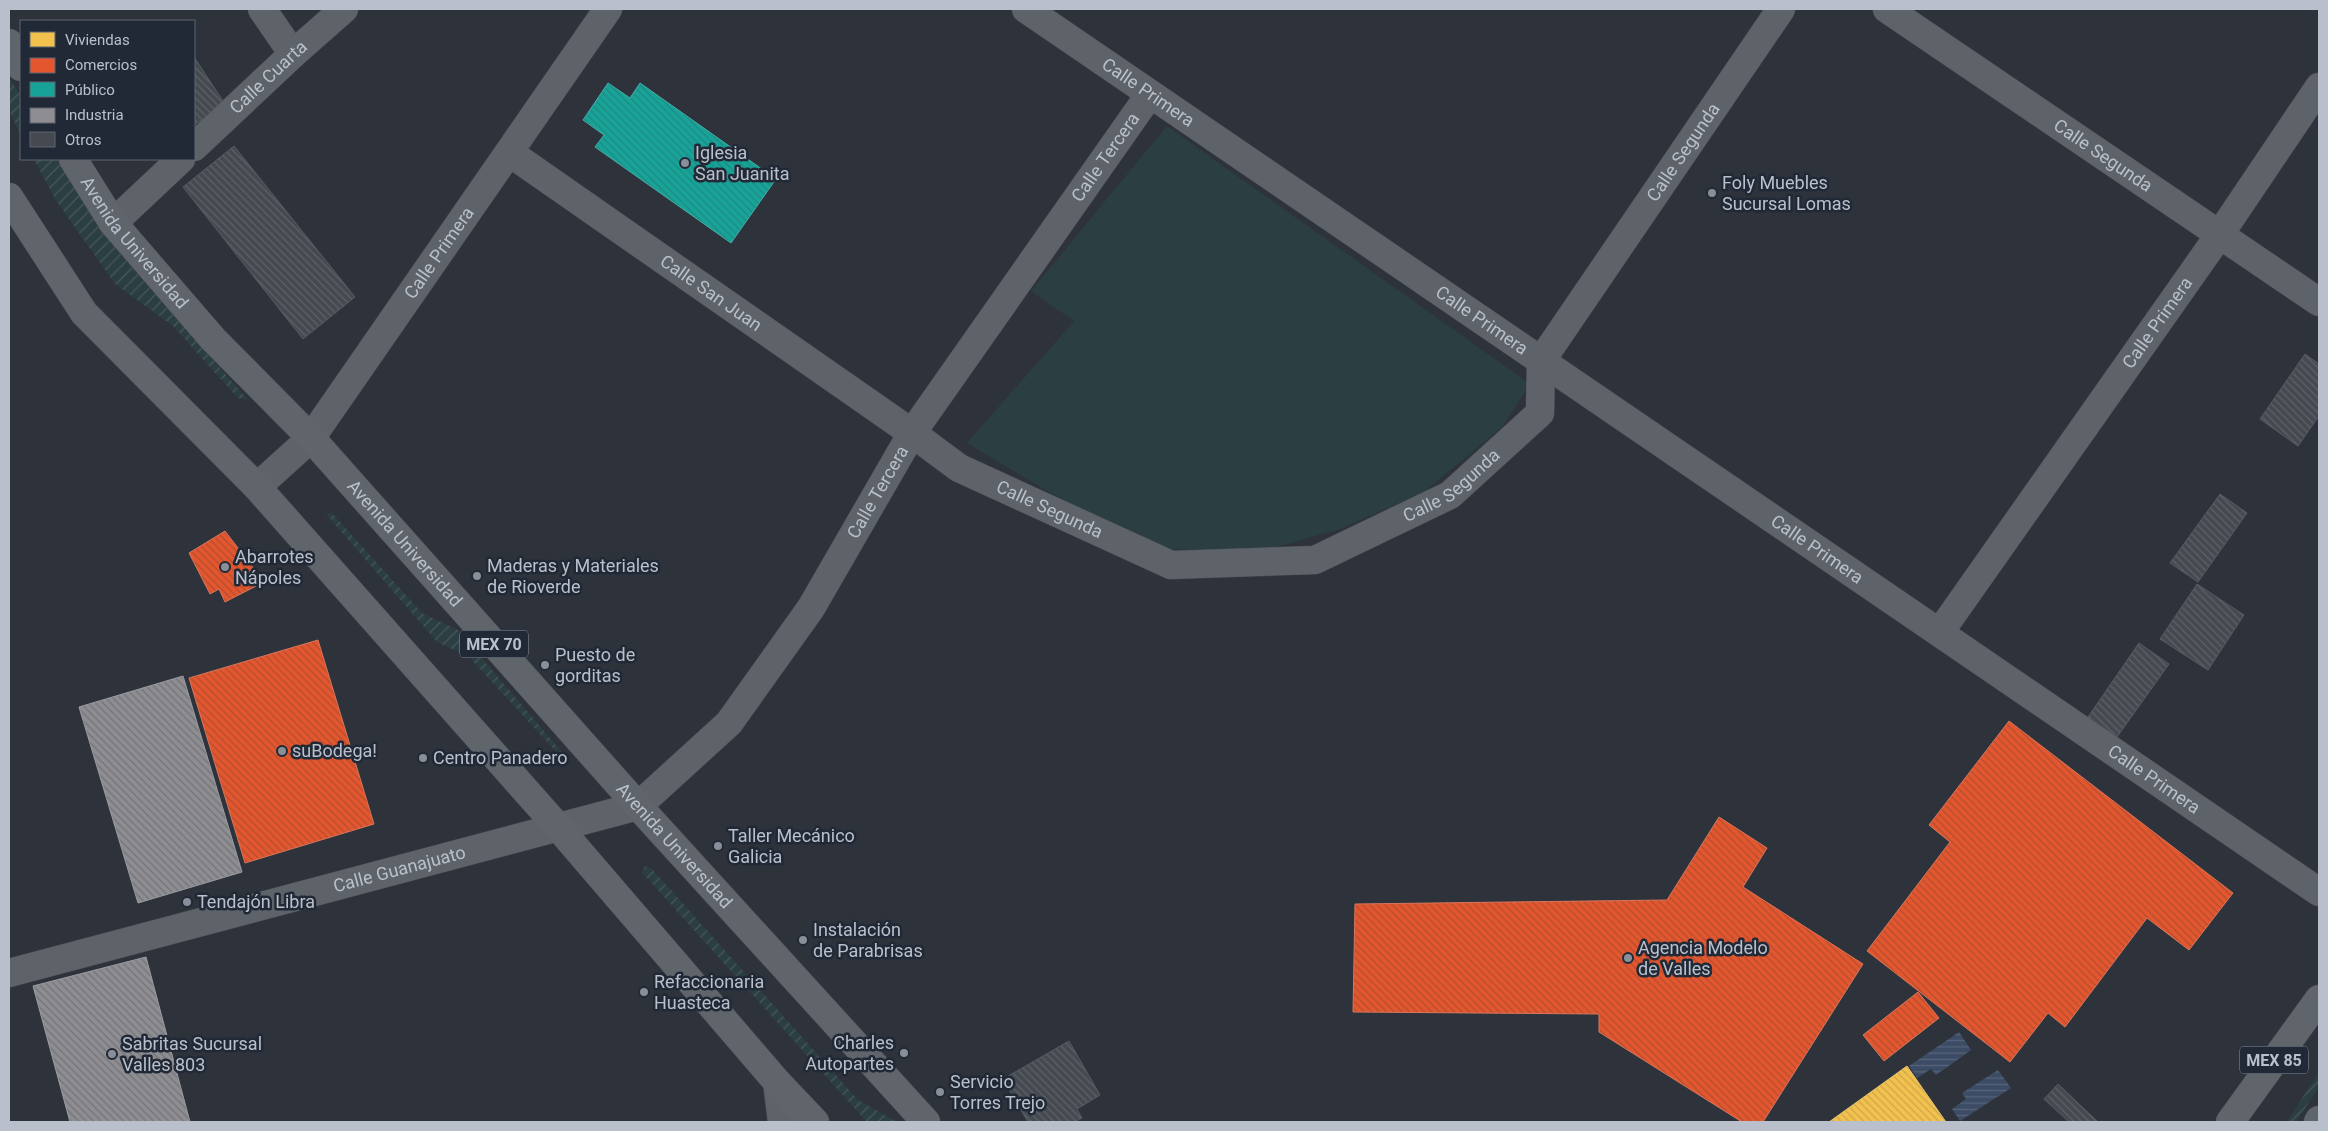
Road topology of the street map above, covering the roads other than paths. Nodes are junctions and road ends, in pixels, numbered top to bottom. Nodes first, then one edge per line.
1 (262, 9) edge
2 (344, 9) edge
3 (608, 9) edge
4 (1026, 9) edge
5 (1780, 9) edge
6 (1887, 9) edge
7 (9, 43) edge
8 (292, 54) junction
9 (20, 65) edge
10 (2319, 87) edge
11 (1150, 94) junction
12 (195, 146) edge
13 (510, 153) junction
14 (74, 160) edge
15 (180, 160) edge
16 (9, 197) edge
17 (113, 223) junction
18 (2220, 234) junction
19 (2319, 302) edge
20 (1541, 361) junction
21 (912, 433) junction
22 (311, 438) junction
23 (257, 487) junction
24 (1940, 632) junction
25 (638, 806) junction
26 (558, 827) junction
27 (2319, 892) edge
28 (9, 972) edge
29 (2319, 999) edge
30 (778, 1082) junction
31 (782, 1122) edge
32 (815, 1122) edge
33 (926, 1122) edge
34 (2230, 1122) edge

1 - 8 street
2 - 8 street, Calle Cuarta
3 - 13 street, Calle Primera
4 - 11 street, Calle Primera
5 - 20 street, Calle Segunda
6 - 18 street, Calle Segunda
7 - 9 main road
8 - 12 street, Calle Cuarta
10 - 18 street, Calle Primera
11 - 20 street, Calle Primera
11 - 21 street, Calle Tercera
13 - 21 street, Calle San Juan
13 - 22 street, Calle Primera
14 - 17 main road, Avenida Universidad / MEX 70
15 - 17 street
16 - 23 main road
17 - 22 main road, Avenida Universidad / MEX 70
18 - 19 street, Calle Segunda
18 - 24 street, Calle Primera
20 - 21 street, Calle Segunda
20 - 24 street, Calle Primera
21 - 25 street, Calle Tercera
22 - 23 street, Calle Primera
22 - 25 main road, Avenida Universidad / MEX 70
23 - 26 main road
24 - 27 street, Calle Primera
25 - 26 street, Calle Tercera
25 - 33 main road, Avenida Universidad / MEX 70
26 - 28 street, Calle Guanajuato
26 - 30 main road
29 - 34 main road, MEX 85
30 - 31 street
30 - 32 main road

